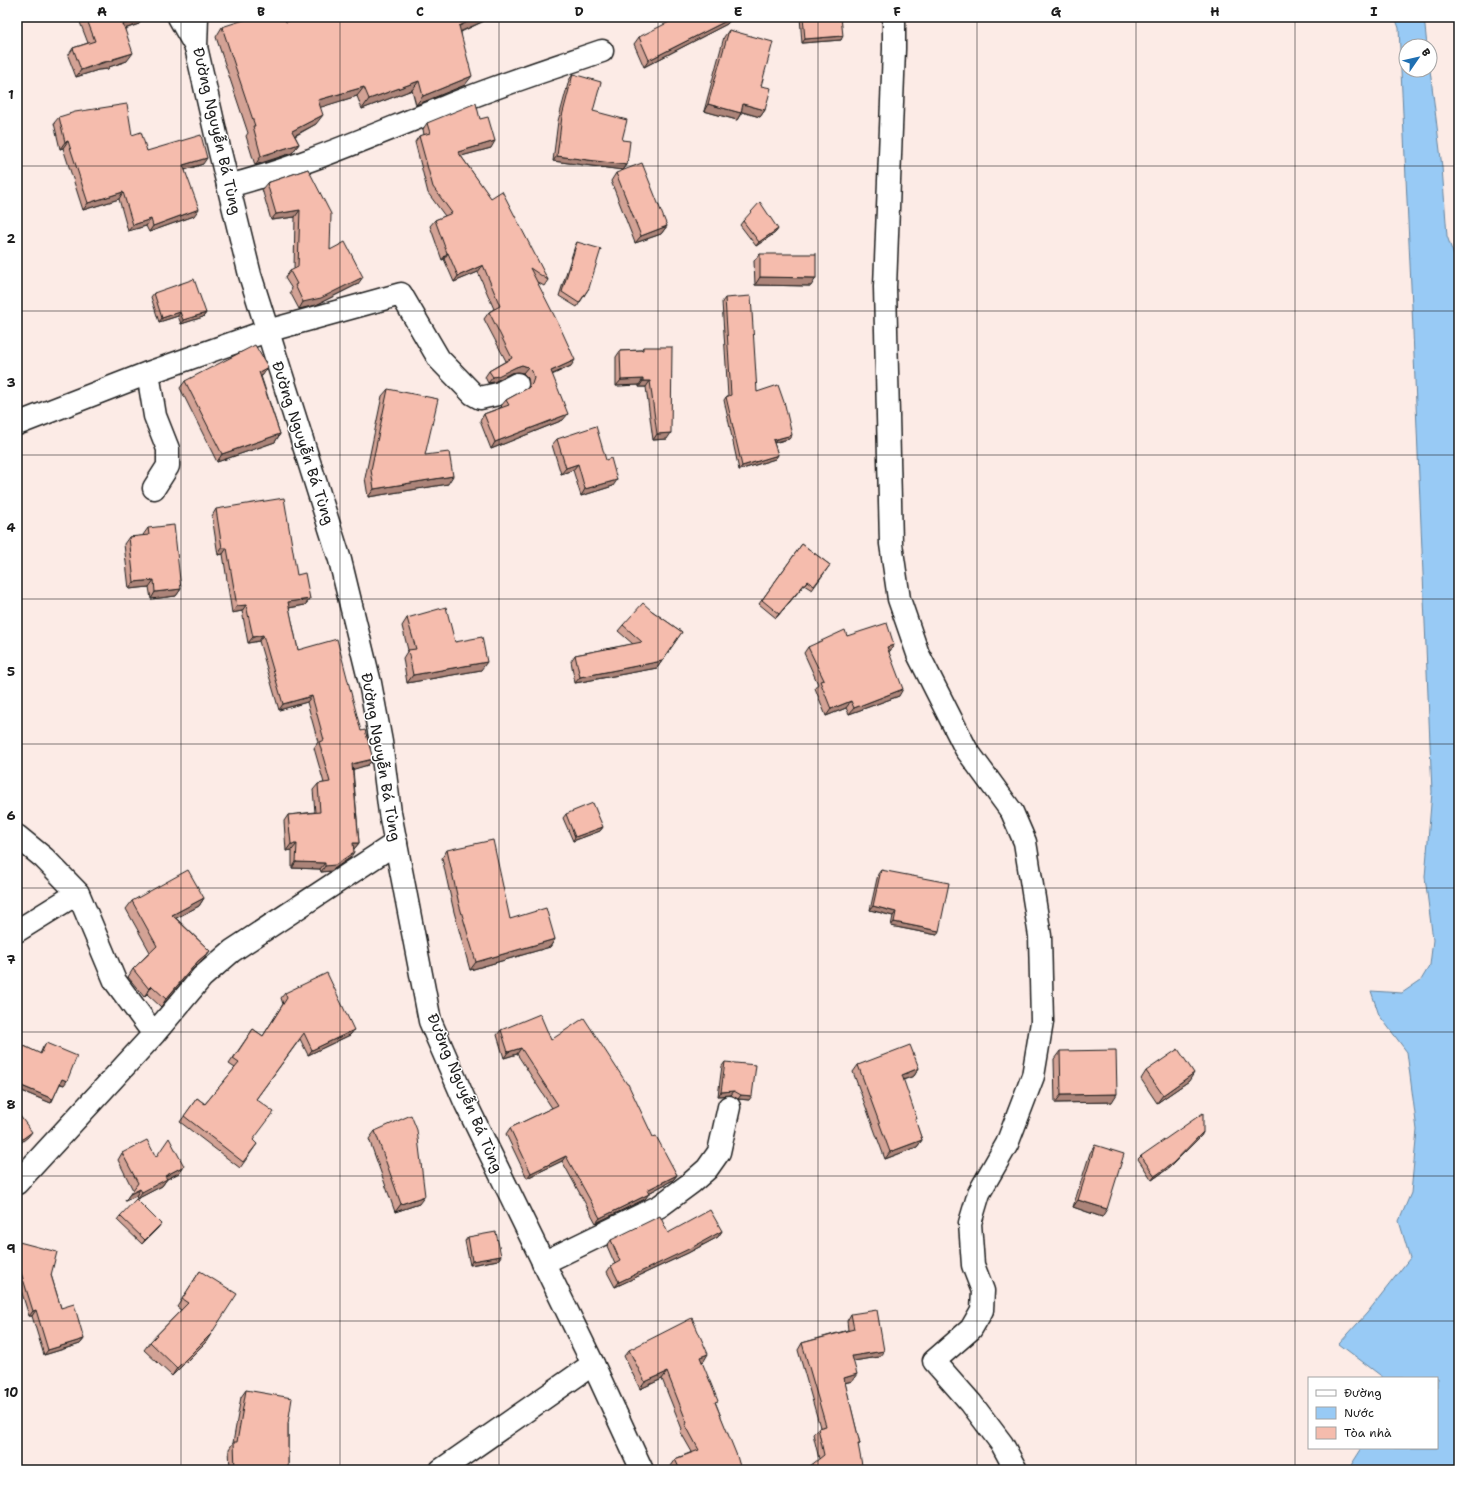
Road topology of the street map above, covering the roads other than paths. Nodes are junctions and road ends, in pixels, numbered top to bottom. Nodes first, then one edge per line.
1 (179, 17) edge
2 (197, 17) edge
3 (894, 17) edge
4 (196, 47) junction
5 (602, 51) dead end
6 (228, 186) junction
7 (267, 331) junction
8 (148, 372) junction
9 (517, 384) dead end
10 (17, 424) edge
11 (154, 488) dead end
12 (17, 836) edge
13 (396, 843) junction
14 (78, 893) junction
15 (17, 931) edge
16 (154, 1034) junction
17 (729, 1107) dead end
18 (17, 1183) edge
19 (543, 1263) junction
20 (593, 1364) junction
21 (441, 1470) edge
22 (642, 1470) edge
23 (1016, 1470) edge

1 - 4 street
2 - 4 street, Đường Nguyễn Bá Tùng
3 - 23 street
4 - 6 street, Đường Nguyễn Bá Tùng
5 - 6 street
6 - 7 street, Đường Nguyễn Bá Tùng
7 - 8 street
7 - 9 street
7 - 13 street, Đường Nguyễn Bá Tùng
8 - 10 street
8 - 11 street
12 - 14 street
13 - 16 street
13 - 19 street, Đường Nguyễn Bá Tùng
14 - 15 street
14 - 16 street
16 - 18 street
17 - 19 street
19 - 20 street, Đường Nguyễn Bá Tùng
20 - 21 street
20 - 22 street, Đường Nguyễn Bá Tùng

